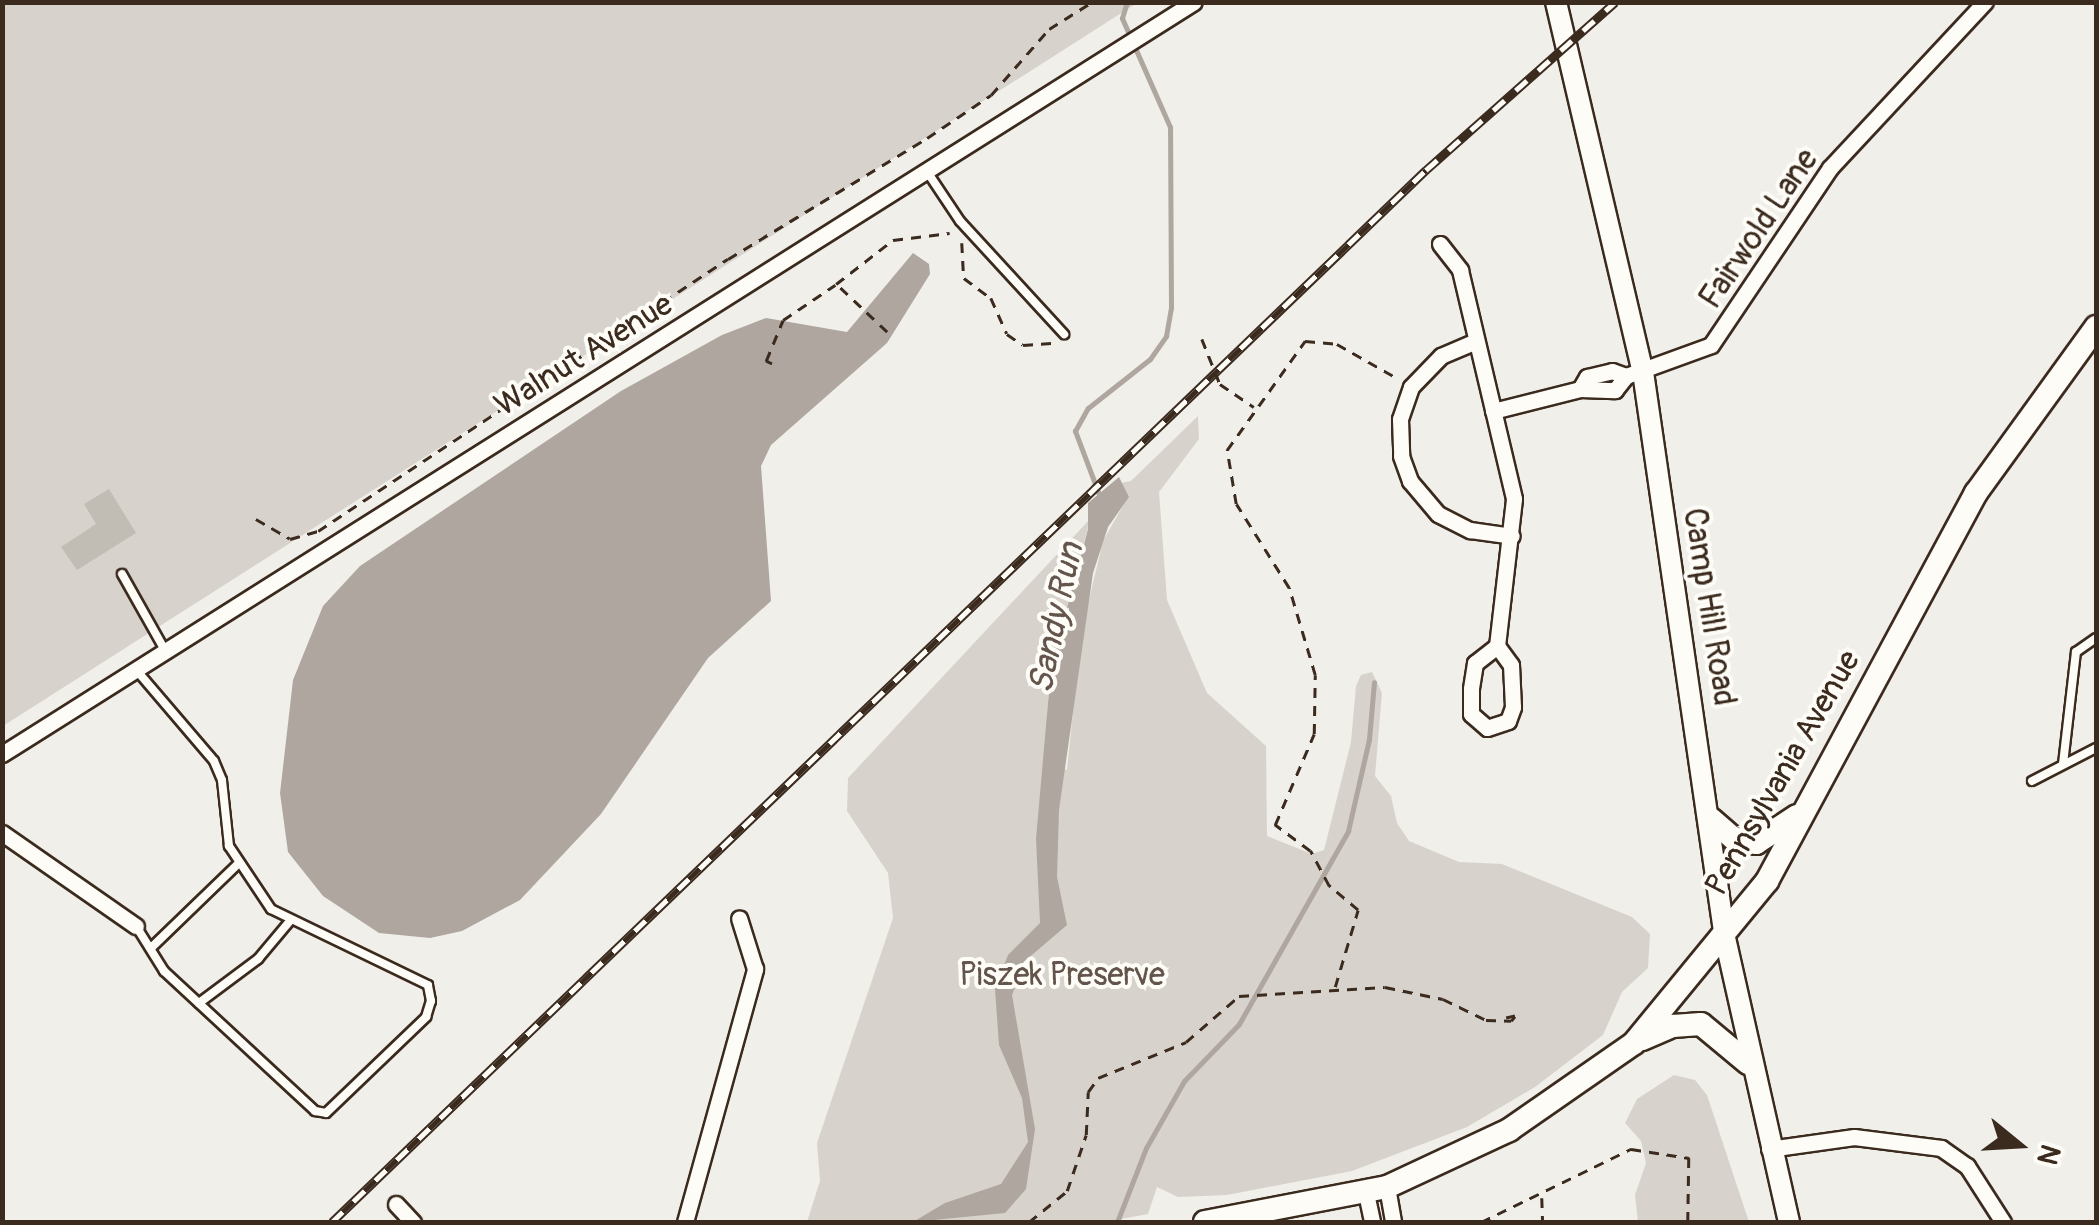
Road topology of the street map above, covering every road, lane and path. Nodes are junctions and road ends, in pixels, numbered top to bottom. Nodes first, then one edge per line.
1 (1092, 2) edge
2 (1194, 2) edge
3 (1556, 2) edge
4 (1985, 2) edge
5 (926, 170) junction
6 (966, 227) junction
7 (1440, 244) dead end
8 (836, 284) junction
9 (2096, 327) edge
10 (887, 332) dead end
11 (1064, 334) joint
12 (1202, 339) dead end
13 (1476, 342) junction
14 (759, 359) dead end
15 (766, 361) junction
16 (772, 364) dead end
17 (1635, 374) junction
18 (1411, 387) junction
19 (1255, 408) junction
20 (1493, 411) junction
21 (256, 519) dead end
22 (1512, 536) junction
23 (122, 574) dead end
24 (2096, 638) edge
25 (1497, 646) junction
26 (166, 652) junction
27 (137, 671) junction
28 (2096, 748) edge
29 (2, 754) edge
30 (2063, 764) junction
31 (2032, 781) dead end
32 (1811, 804) junction
33 (1711, 819) junction
34 (2, 833) edge
35 (240, 863) junction
36 (739, 918) dead end
37 (289, 922) junction
38 (136, 926) joint
39 (1725, 938) junction
40 (152, 947) junction
41 (1335, 987) junction
42 (198, 1003) junction
43 (1506, 1018) dead end
44 (1634, 1043) junction
45 (1748, 1064) junction
46 (1769, 1149) junction
47 (1376, 1190) junction
48 (1542, 1196) junction
49 (685, 1222) edge
50 (1030, 1222) edge
51 (1204, 1222) edge
52 (1372, 1222) edge
53 (1393, 1222) edge
54 (1481, 1222) edge
55 (1543, 1222) edge
56 (1688, 1222) edge
57 (1789, 1222) edge
58 (2003, 1222) edge

1 - 21 path
2 - 5 street, Walnut Avenue
3 - 17 street, Camp Hill Road
4 - 17 street, Fairwold Lane
5 - 6 lane
5 - 26 street, Walnut Avenue
6 - 8 path
6 - 11 lane
6 - 11 path
7 - 13 street
8 - 10 path
8 - 15 path
9 - 32 main road, Pennsylvania Avenue
12 - 19 path
13 - 18 street
13 - 20 street
14 - 15 path
15 - 16 path
17 - 20 street, Fairwold Lane
17 - 33 street, Camp Hill Road
18 - 19 path
18 - 22 street
19 - 41 path
20 - 22 street
22 - 25 street
23 - 26 lane
24 - 30 lane
25 - 25 street
26 - 27 street, Walnut Avenue
27 - 29 street, Walnut Avenue
27 - 35 lane
28 - 30 lane
30 - 31 lane
32 - 33 main road
32 - 39 main road, Pennsylvania Avenue
33 - 39 street, Camp Hill Road
34 - 38 street
35 - 37 lane
35 - 40 lane
36 - 49 street
37 - 42 lane
37 - 42 lane
38 - 40 lane
39 - 44 main road, Pennsylvania Avenue
39 - 45 street, Camp Hill Road
40 - 42 lane
41 - 43 path
41 - 50 path
44 - 45 main road
44 - 47 main road, Pennsylvania Avenue
45 - 46 street, Camp Hill Road
46 - 57 street, Camp Hill Road
46 - 58 street
47 - 51 main road, Pennsylvania Avenue
47 - 52 street
47 - 53 street
48 - 54 path
48 - 55 path
48 - 56 path

